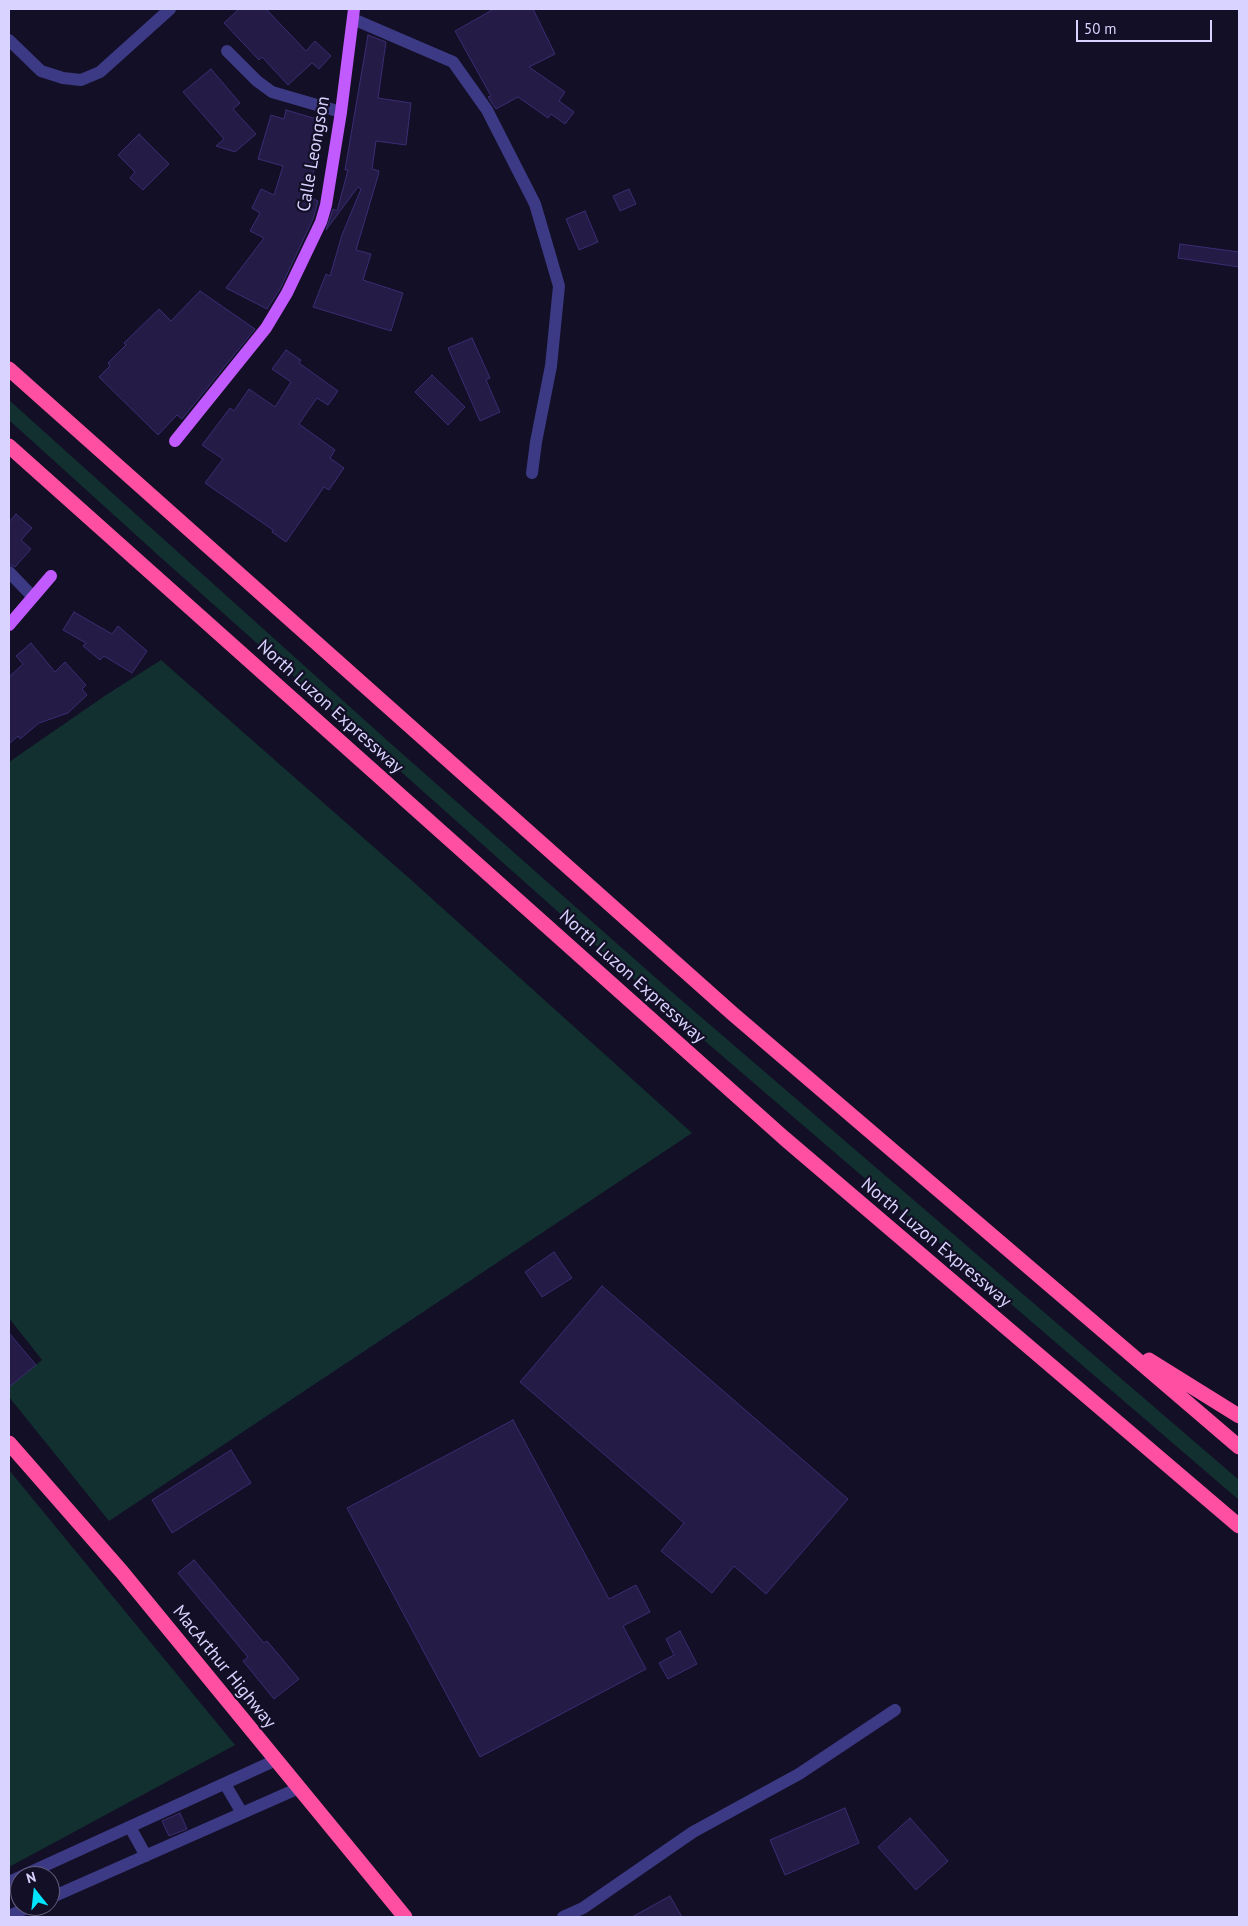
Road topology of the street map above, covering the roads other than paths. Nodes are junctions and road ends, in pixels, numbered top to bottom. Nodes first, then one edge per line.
1 (170, 9) edge
2 (354, 14) edge
3 (9, 40) edge
4 (227, 51) dead end
5 (341, 112) junction
6 (9, 369) edge
7 (175, 441) dead end
8 (9, 446) edge
9 (532, 473) dead end
10 (9, 572) edge
11 (51, 576) dead end
12 (33, 597) junction
13 (9, 625) edge
14 (1104, 1333) junction
15 (1239, 1416) edge
16 (9, 1444) edge
17 (1239, 1447) edge
18 (1239, 1526) edge
19 (895, 1710) dead end
20 (276, 1760) junction
21 (225, 1784) junction
22 (299, 1788) junction
23 (242, 1813) junction
24 (130, 1827) junction
25 (146, 1856) junction
26 (43, 1866) edge
27 (60, 1894) edge
28 (405, 1917) edge
29 (562, 1917) edge

1 - 3 street
2 - 5 main road, Calle Leongson
2 - 9 street
4 - 5 street
5 - 7 main road, Calle Leongson
6 - 14 highway
8 - 18 highway, North Luzon Expressway
10 - 12 street
11 - 12 main road
12 - 13 main road
14 - 15 highway
14 - 17 highway
16 - 20 highway, MacArthur Highway
19 - 29 street
20 - 21 street
20 - 22 highway, MacArthur Highway
21 - 23 street
21 - 24 street
22 - 23 street
22 - 28 highway, MacArthur Highway
23 - 25 street
24 - 25 street
24 - 26 street
25 - 27 street

